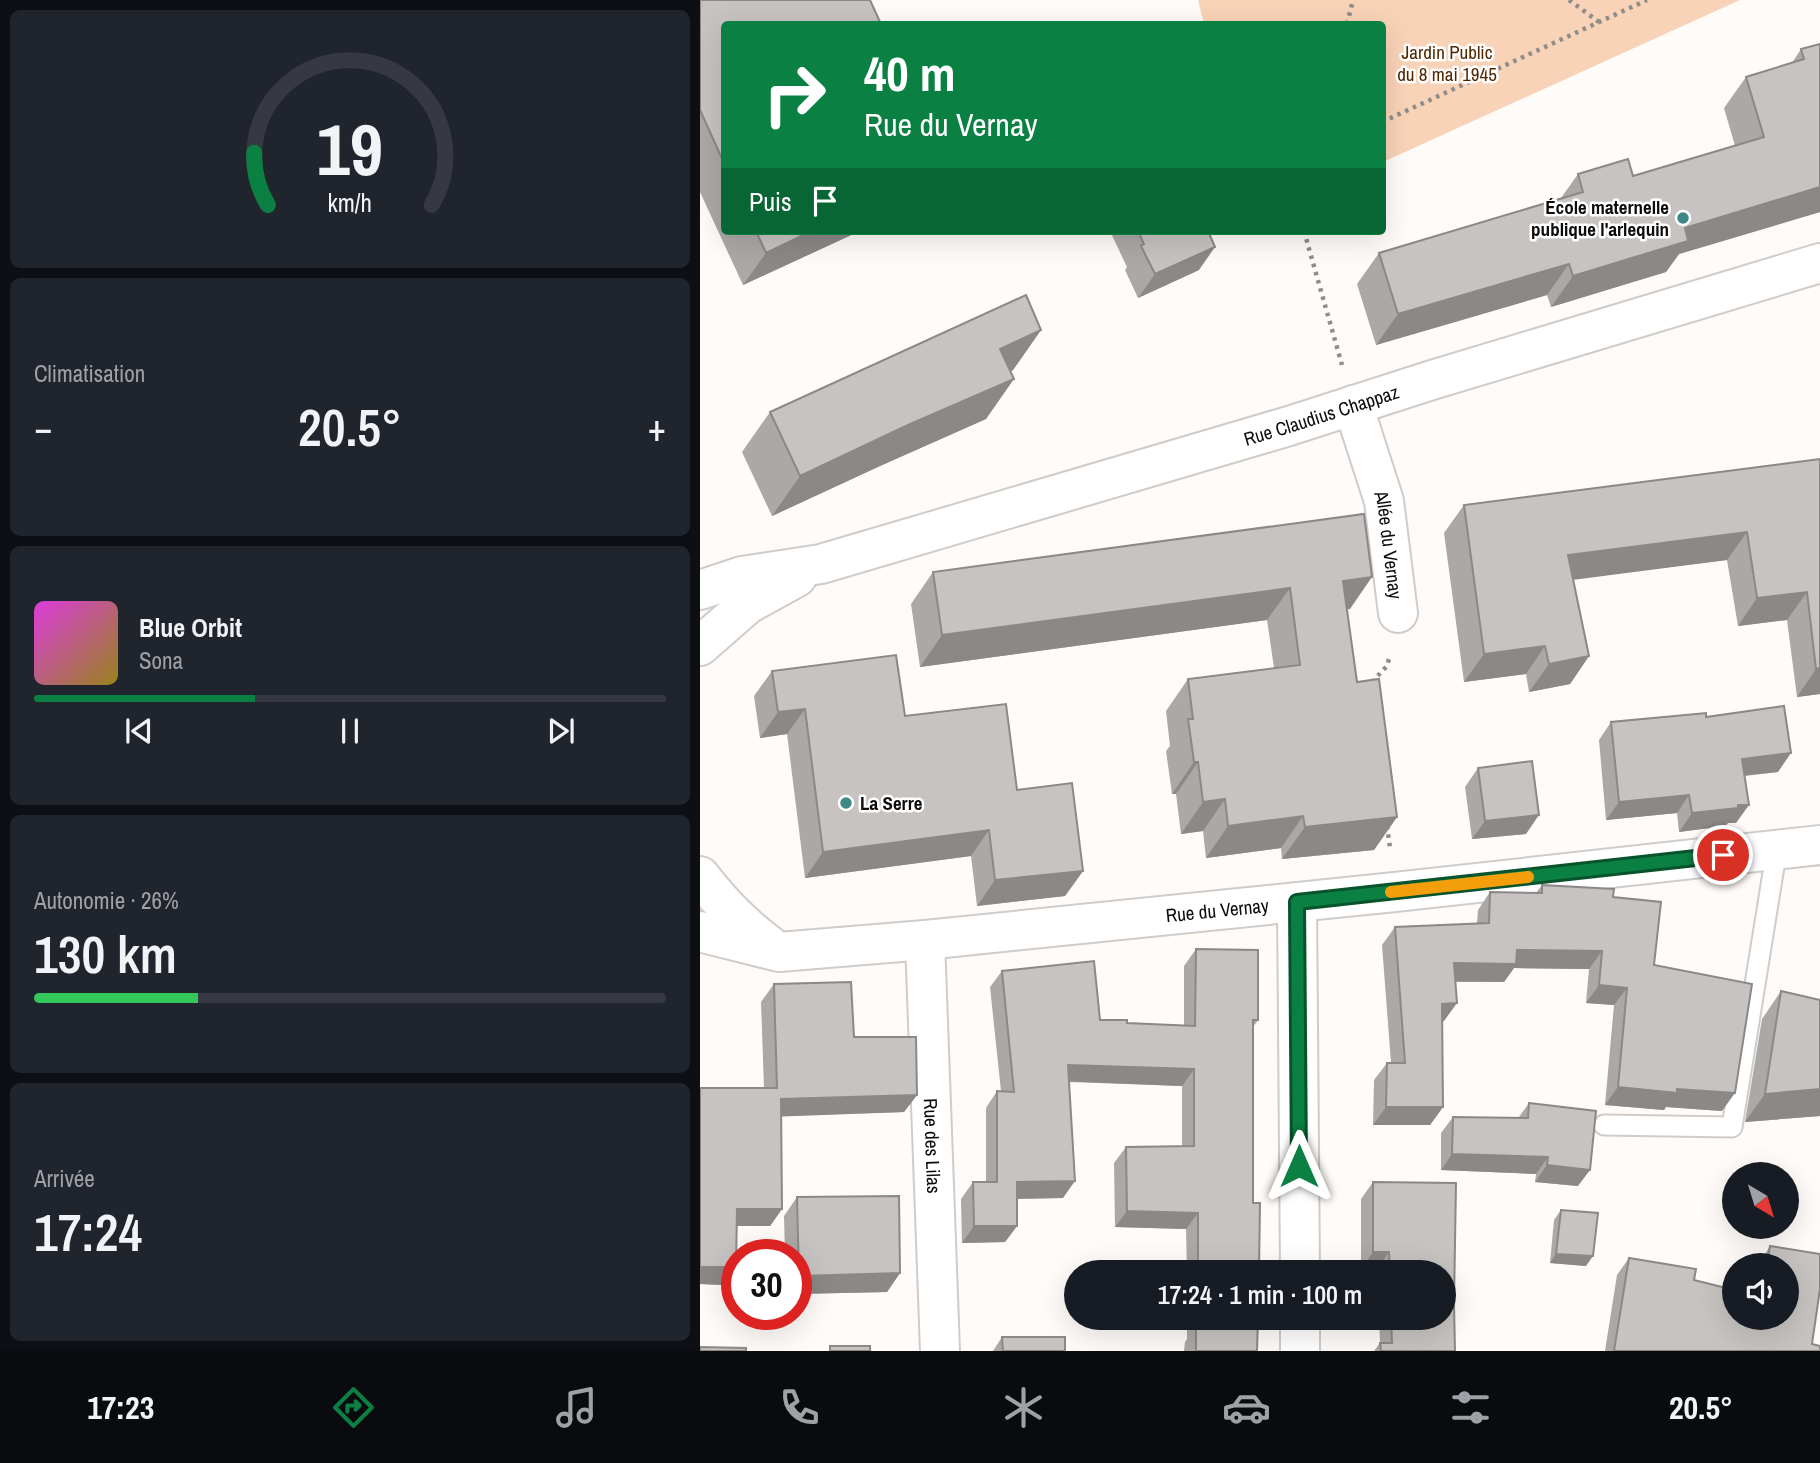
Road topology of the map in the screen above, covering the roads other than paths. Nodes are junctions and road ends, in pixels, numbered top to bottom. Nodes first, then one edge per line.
1 (1820, 264) edge
2 (1353, 405) junction
3 (821, 564) junction
4 (700, 590) edge
5 (1398, 613) road end
6 (700, 646) edge
7 (1820, 845) edge
8 (1777, 848) junction
9 (700, 876) edge
10 (1297, 902) junction
11 (700, 931) edge
12 (925, 940) junction
13 (779, 952) junction
14 (1604, 1125) dead end
15 (1300, 1260) edge
16 (1300, 1330) edge
17 (940, 1351) edge
18 (1300, 1351) edge

1 - 2 street, Rue Claudius Chappaz
2 - 3 street, Rue Claudius Chappaz
2 - 5 street, Allée du Vernay
3 - 4 street, Rue Claudius Chappaz
3 - 6 street, Rue Claudius Chappaz
7 - 8 street, Rue du Vernay
8 - 10 street, Rue du Vernay
8 - 14 lane
9 - 13 street
10 - 12 street, Rue du Vernay
10 - 15 street
11 - 13 street, Rue du Vernay
12 - 13 street, Rue du Vernay
12 - 17 street, Rue des Lilas
16 - 18 street

